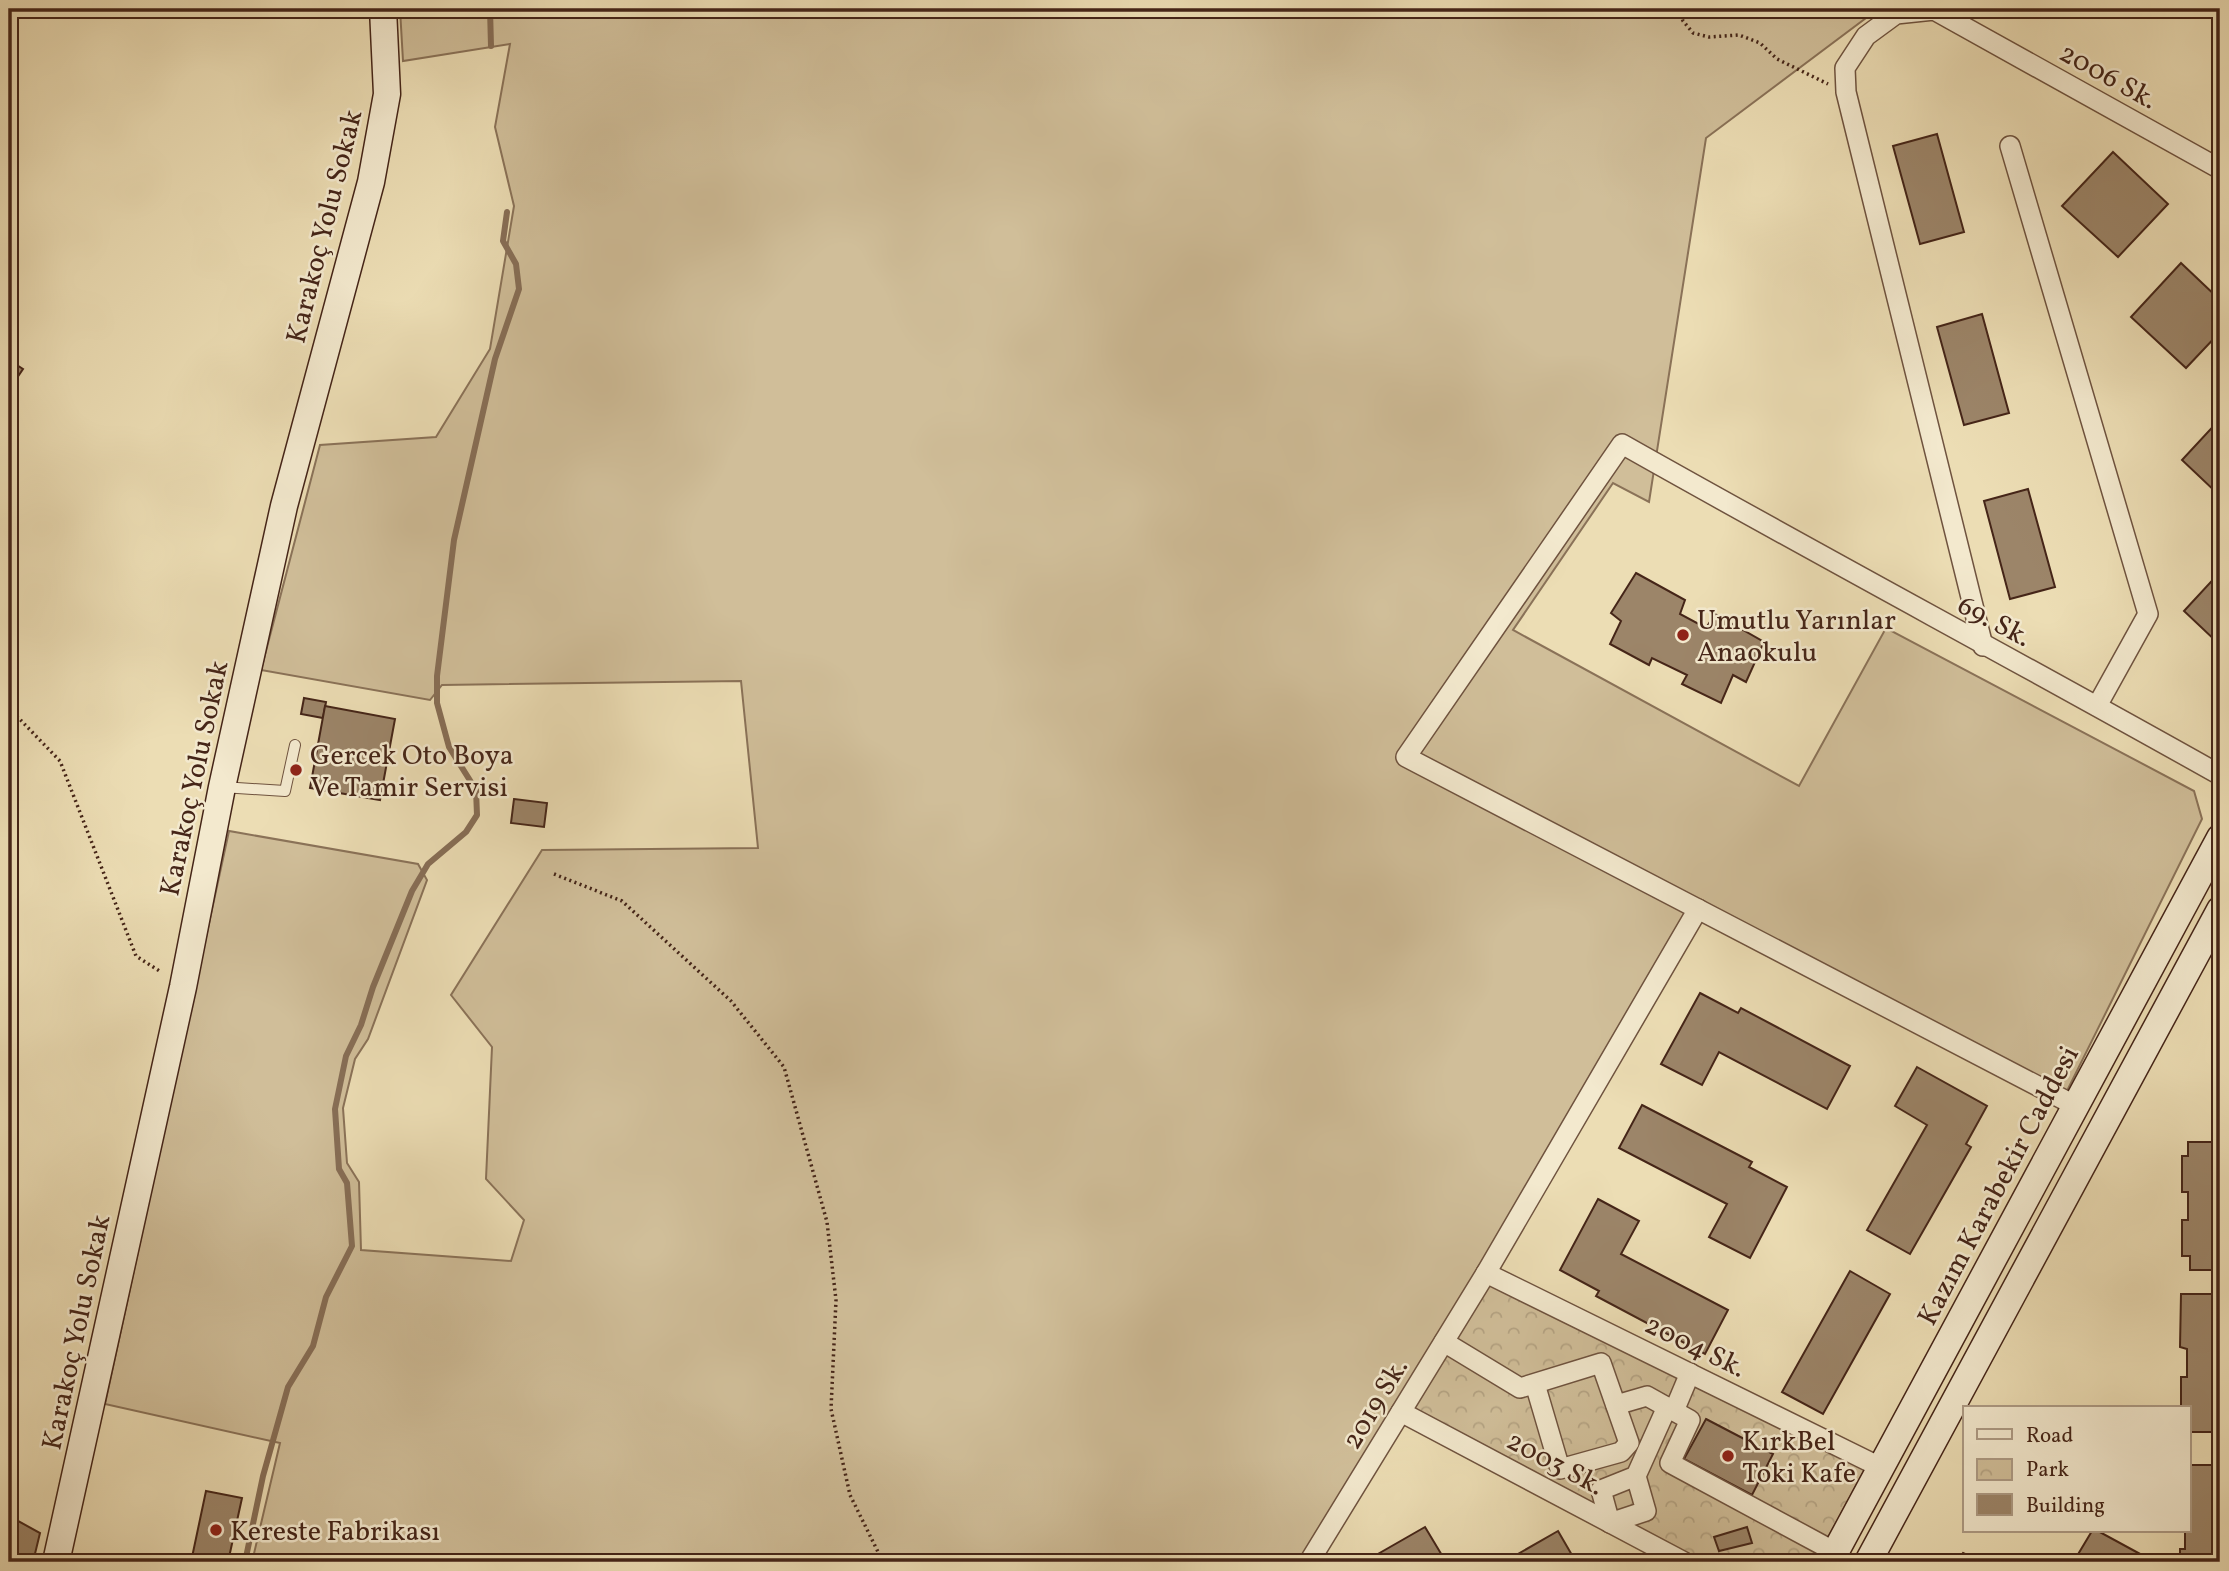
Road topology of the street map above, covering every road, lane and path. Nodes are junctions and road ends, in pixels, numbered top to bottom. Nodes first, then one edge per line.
1 (383, 9) edge
2 (1679, 9) edge
3 (1934, 10) edge
4 (1846, 92) junction
5 (2010, 146) dead end
6 (2220, 169) edge
7 (1983, 646) junction
8 (2097, 706) junction
9 (9, 708) edge
10 (295, 745) dead end
11 (2220, 775) edge
12 (222, 787) junction
13 (2220, 838) edge
14 (554, 874) dead end
15 (1698, 909) junction
16 (2220, 910) edge
17 (183, 988) junction
18 (2076, 1106) junction
19 (1486, 1273) junction
20 (1444, 1342) junction
21 (1690, 1373) junction
22 (1535, 1384) junction
23 (1615, 1405) junction
24 (1671, 1409) junction
25 (1401, 1412) junction
26 (1880, 1467) junction
27 (1636, 1476) junction
28 (1766, 1515) junction
29 (1744, 1520) dead end
30 (1610, 1523) junction
31 (1827, 1554) edge
32 (56, 1562) edge
33 (883, 1562) edge
34 (1309, 1562) edge
35 (1684, 1562) edge
36 (1868, 1562) edge

1 - 12 street, Karakoç Yolu Sokak
2 - 4 path
3 - 4 street
3 - 6 street, 2006 Sk.
4 - 7 street
5 - 8 street
7 - 8 street, 69. Sk.
7 - 15 street, 69. Sk.
8 - 11 street, 69. Sk.
9 - 17 path
10 - 12 lane
12 - 17 street, Karakoç Yolu Sokak
13 - 18 street, Kazım Karabekir Caddesi
14 - 33 path
15 - 18 street
15 - 19 street, 2019 Sk.
16 - 36 street
17 - 32 street, Karakoç Yolu Sokak
18 - 26 street, Kazım Karabekir Caddesi
19 - 20 street, 2019 Sk.
19 - 21 street, 2004 Sk.
20 - 22 street
20 - 25 street, 2019 Sk.
21 - 24 street
21 - 26 street, 2004 Sk.
22 - 23 street
22 - 23 street
23 - 24 street
24 - 27 street
24 - 28 street
25 - 30 street, 2003 Sk.
25 - 34 street, 2019 Sk.
26 - 31 street, Kazım Karabekir Caddesi
27 - 30 street
27 - 30 street
28 - 29 street
28 - 31 street
30 - 35 street, 2003 Sk.

